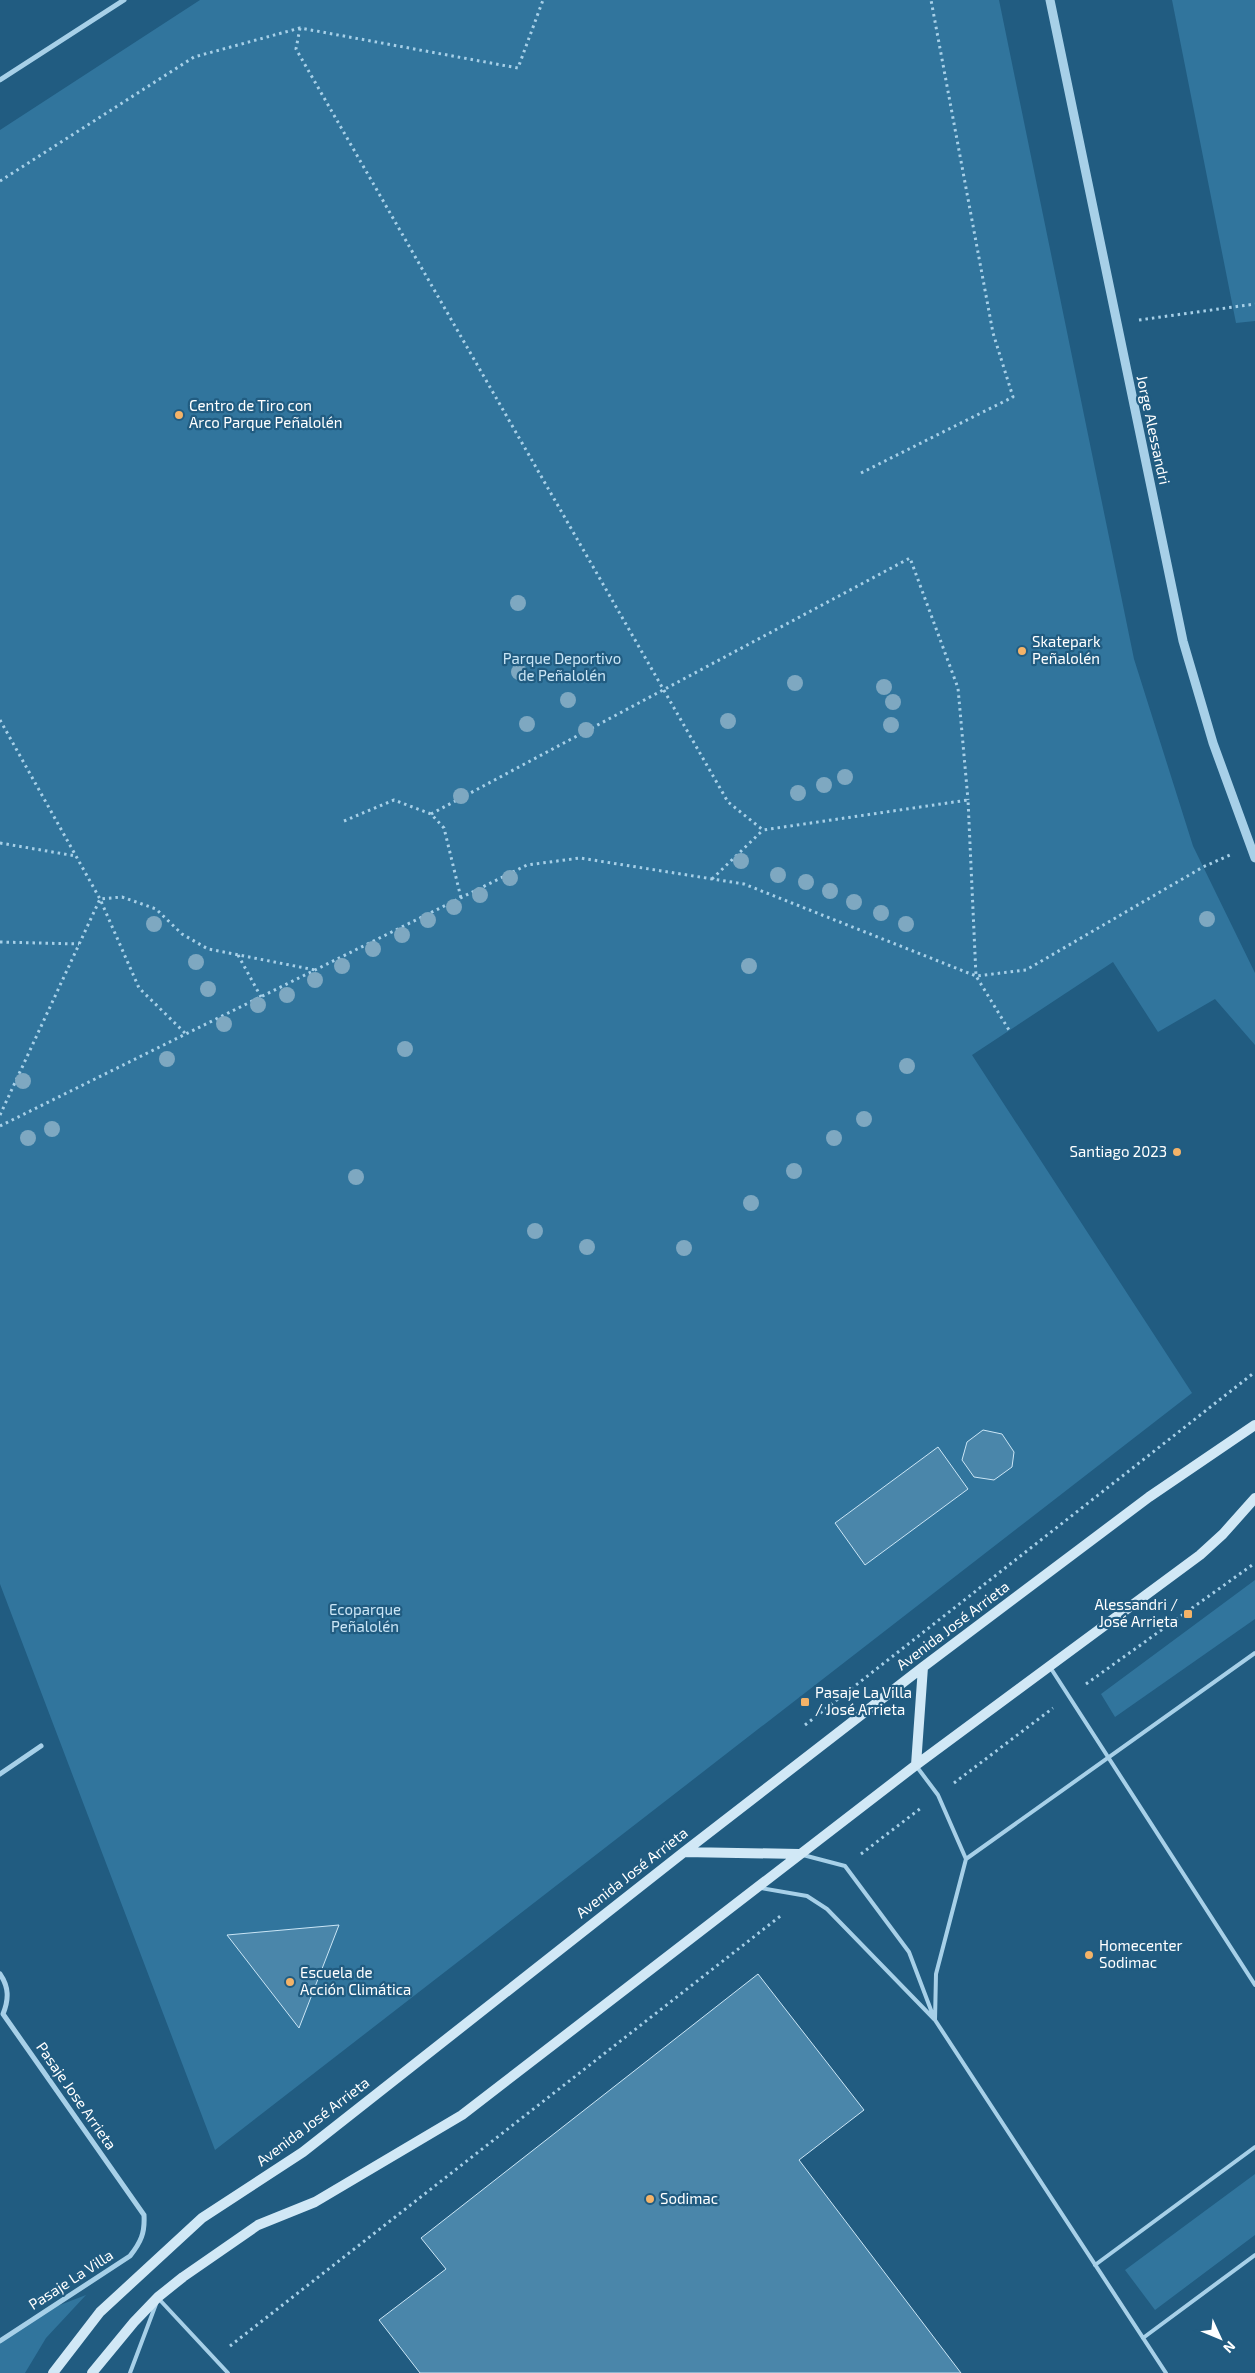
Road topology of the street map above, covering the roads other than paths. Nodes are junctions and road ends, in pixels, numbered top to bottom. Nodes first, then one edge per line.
1 (124, 0) edge
2 (1050, 0) edge
3 (0, 80) edge
4 (1253, 853) edge
5 (1255, 1425) edge
6 (1255, 1498) edge
7 (1255, 1653) edge
8 (1049, 1666) junction
9 (923, 1667) junction
10 (41, 1746) dead end
11 (1109, 1756) junction
12 (916, 1765) junction
13 (0, 1774) edge
14 (684, 1852) junction
15 (800, 1854) junction
16 (966, 1859) junction
17 (756, 1887) junction
18 (0, 1974) edge
19 (1255, 1985) edge
20 (2, 2015) edge
21 (935, 2020) junction
22 (1255, 2147) edge
23 (145, 2230) joint
24 (1255, 2255) edge
25 (1095, 2265) junction
26 (158, 2297) junction
27 (1143, 2338) junction
28 (0, 2341) edge
29 (53, 2373) edge
30 (92, 2373) edge
31 (130, 2373) edge
32 (228, 2373) edge
33 (1166, 2373) edge

1 - 3 street
2 - 4 street, Jorge Alessandri
5 - 9 main road, Avenida José Arrieta
6 - 8 main road
7 - 11 lane
8 - 11 lane
8 - 12 main road
9 - 12 main road
9 - 14 main road, Avenida José Arrieta
10 - 13 street
11 - 16 lane
11 - 19 lane
12 - 15 main road
12 - 16 lane
14 - 15 main road
14 - 29 main road, Avenida José Arrieta
15 - 17 main road
15 - 21 lane
16 - 21 lane
17 - 21 lane
17 - 26 main road
18 - 20 street, Pasaje Jose Arrieta
20 - 23 street, Pasaje Jose Arrieta
21 - 25 lane
22 - 25 lane
23 - 28 street, Pasaje La Villa
24 - 27 lane
25 - 27 lane
26 - 30 main road
26 - 31 lane
26 - 32 lane
27 - 33 lane

